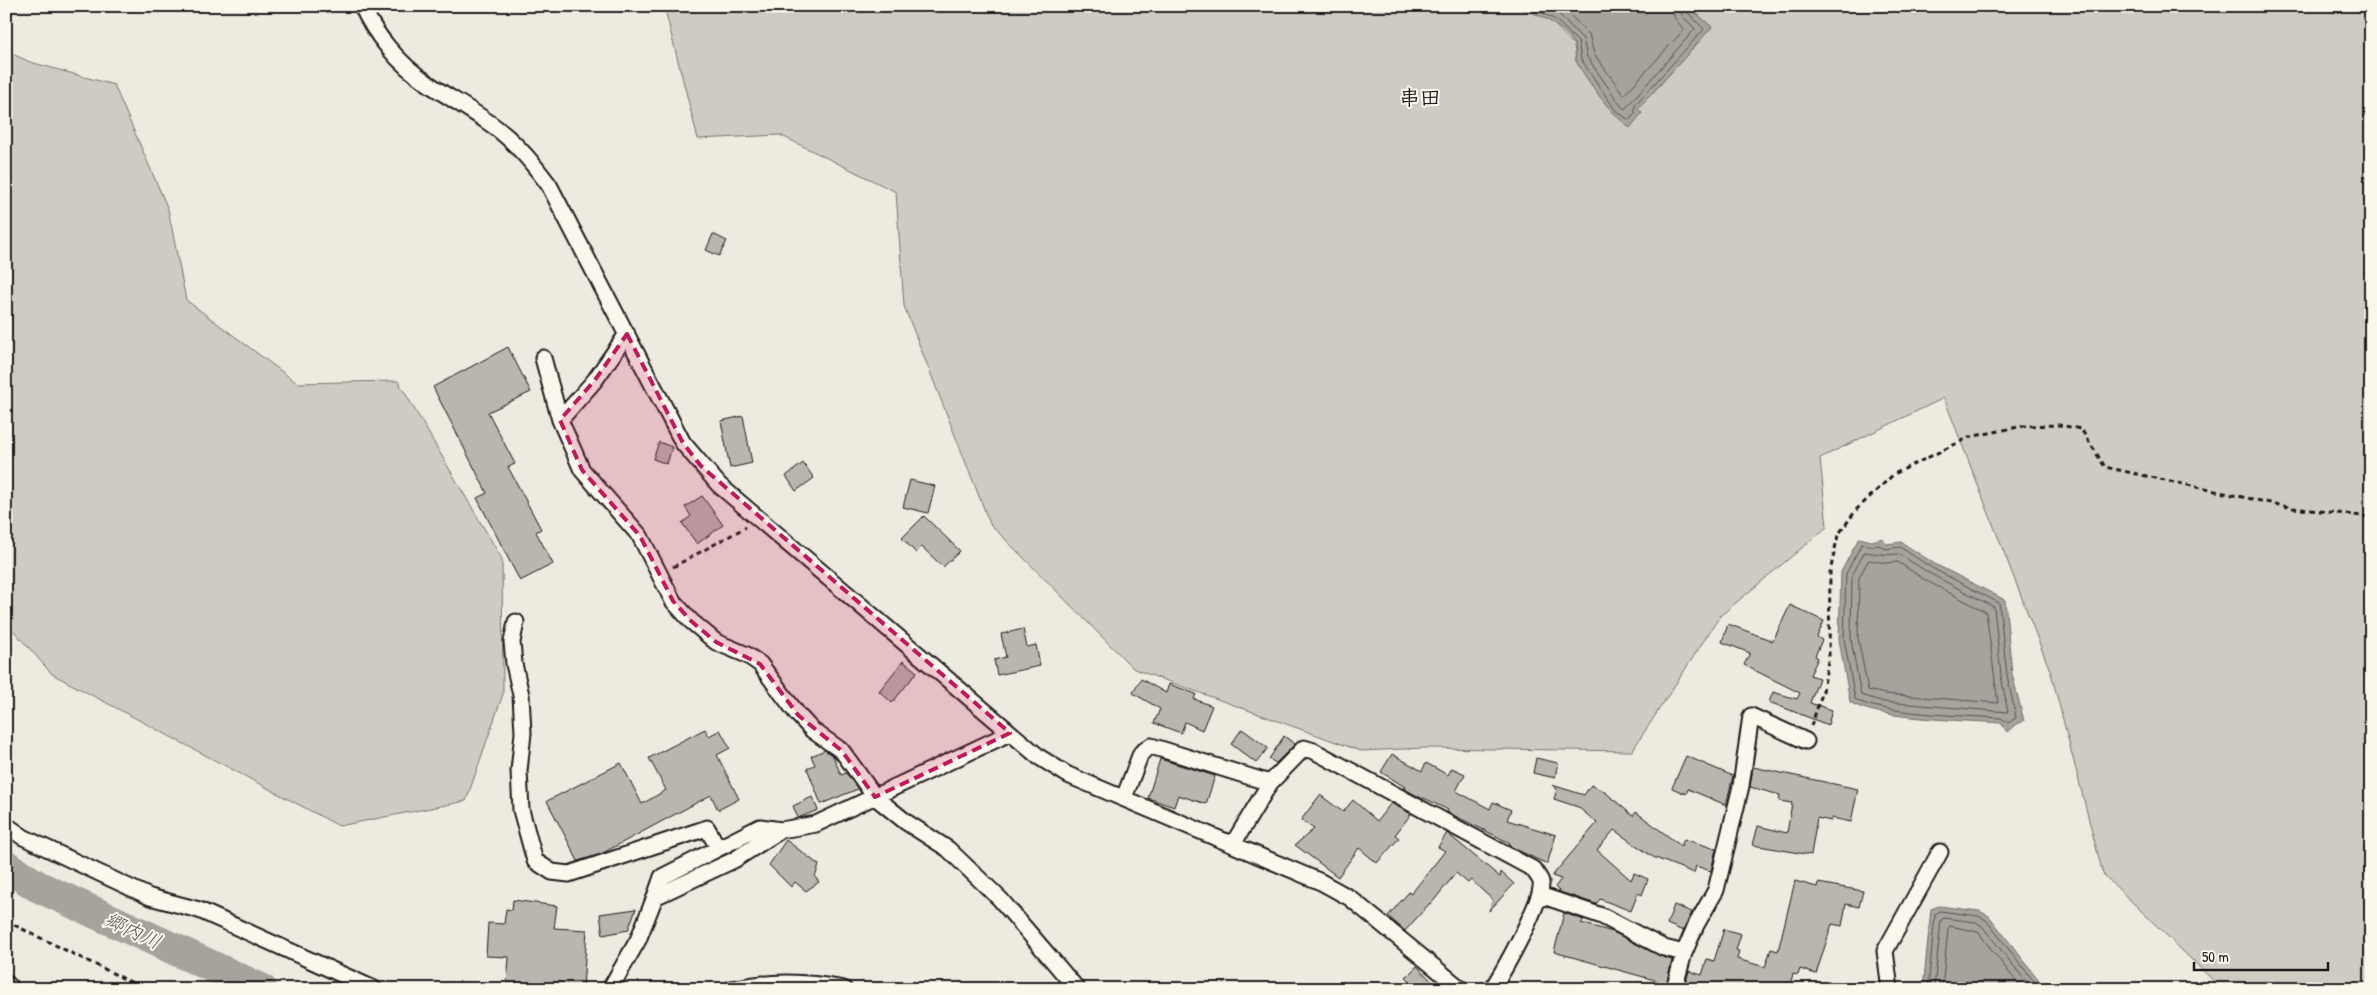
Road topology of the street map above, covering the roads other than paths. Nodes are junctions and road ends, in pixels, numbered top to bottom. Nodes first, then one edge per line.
1 (362, 6) edge
2 (626, 334) junction
3 (543, 358) dead end
4 (560, 420) junction
5 (516, 622) dead end
6 (1010, 733) junction
7 (1806, 740) road end
8 (1270, 783) junction
9 (875, 797) junction
10 (1124, 798) junction
11 (6, 825) edge
12 (781, 830) junction
13 (1233, 844) junction
14 (718, 848) junction
15 (1940, 852) dead end
16 (1540, 895) junction
17 (655, 897) junction
18 (1684, 953) junction
19 (6, 983) edge
20 (12, 989) edge
21 (374, 989) edge
22 (610, 989) edge
23 (731, 989) edge
24 (844, 989) edge
25 (1077, 989) edge
26 (1461, 989) edge
27 (1492, 989) edge
28 (1674, 989) edge
29 (1890, 989) edge

1 - 2 street
2 - 4 street
2 - 6 street
3 - 4 street
4 - 9 street
5 - 14 street
6 - 9 street
6 - 10 street
7 - 18 street
8 - 10 street
8 - 13 street
8 - 16 street
9 - 12 street
9 - 25 street
10 - 13 street
11 - 21 street
12 - 14 street
12 - 17 street
13 - 26 street
14 - 17 street
15 - 29 street
16 - 18 street
16 - 27 street
17 - 22 street
18 - 28 street
19 - 20 street
23 - 24 street

